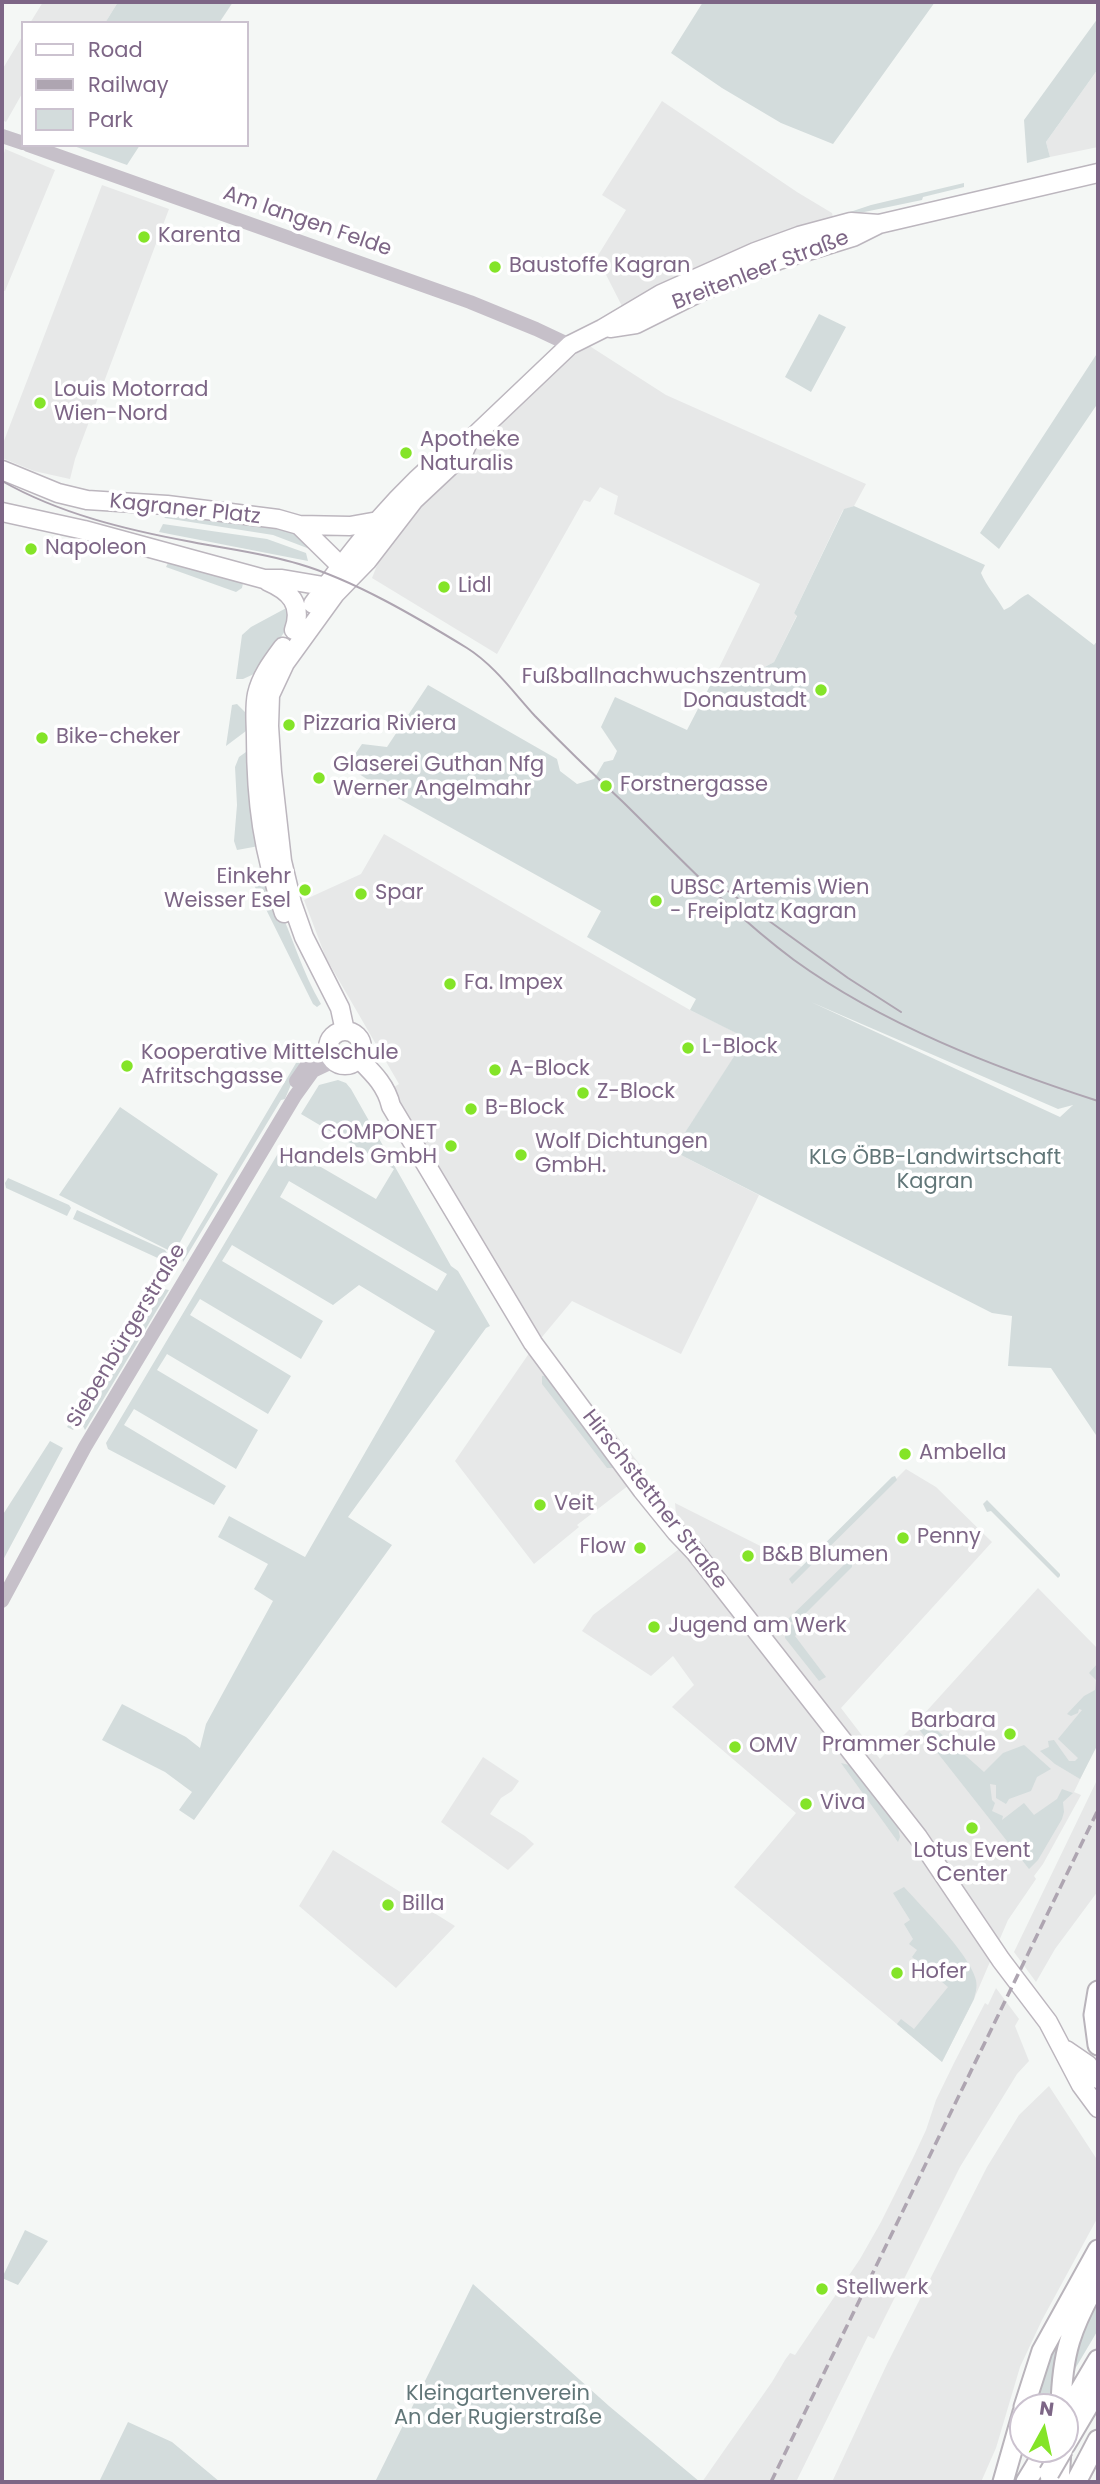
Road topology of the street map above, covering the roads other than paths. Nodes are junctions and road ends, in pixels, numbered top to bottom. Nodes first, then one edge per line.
1 (2, 136) edge
2 (21, 142) edge
3 (34, 147) edge
4 (1098, 173) edge
5 (570, 345) junction
6 (468, 442) junction
7 (2, 470) edge
8 (2, 512) edge
9 (378, 521) junction
10 (299, 525) junction
11 (264, 579) junction
12 (339, 580) junction
13 (294, 630) junction
14 (263, 740) junction
15 (342, 1050) junction
16 (2, 1601) edge
17 (1098, 1991) edge
18 (1098, 2045) edge
19 (1064, 2048) junction
20 (1098, 2079) edge
21 (1098, 2108) edge
22 (1098, 2250) edge
23 (1098, 2280) edge
24 (1098, 2360) edge
25 (1098, 2389) edge
26 (1029, 2393) edge
27 (1065, 2393) edge
28 (1077, 2393) edge
29 (1079, 2421) edge
30 (1098, 2440) edge
31 (1009, 2461) edge
32 (1038, 2463) edge
33 (1003, 2482) edge
34 (1026, 2482) edge
35 (1076, 2482) edge

1 - 2 street
3 - 5 street, Am langen Felde
4 - 5 main road, Breitenleer Straße
5 - 6 main road, Breitenleer Straße
6 - 9 main road, Breitenleer Straße
6 - 12 main road, Breitenleer Straße
7 - 10 main road, Kagraner Platz
8 - 11 main road, Kagraner Platz
9 - 10 main road, Kagraner Platz
9 - 12 main road, Breitenleer Straße
10 - 12 main road
11 - 12 main road, Kagraner Platz
11 - 13 main road
12 - 13 main road
12 - 14 main road
13 - 14 main road
14 - 15 main road, Hirschstettner Straße
15 - 16 street, Siebenbürgerstraße
15 - 19 main road, Hirschstettner Straße
17 - 18 highway
19 - 20 main road, Hirschstettner Straße
19 - 21 main road, Hirschstettner Straße
22 - 26 highway
23 - 27 highway
24 - 28 highway
25 - 29 highway
30 - 35 highway
31 - 33 highway
32 - 34 highway

